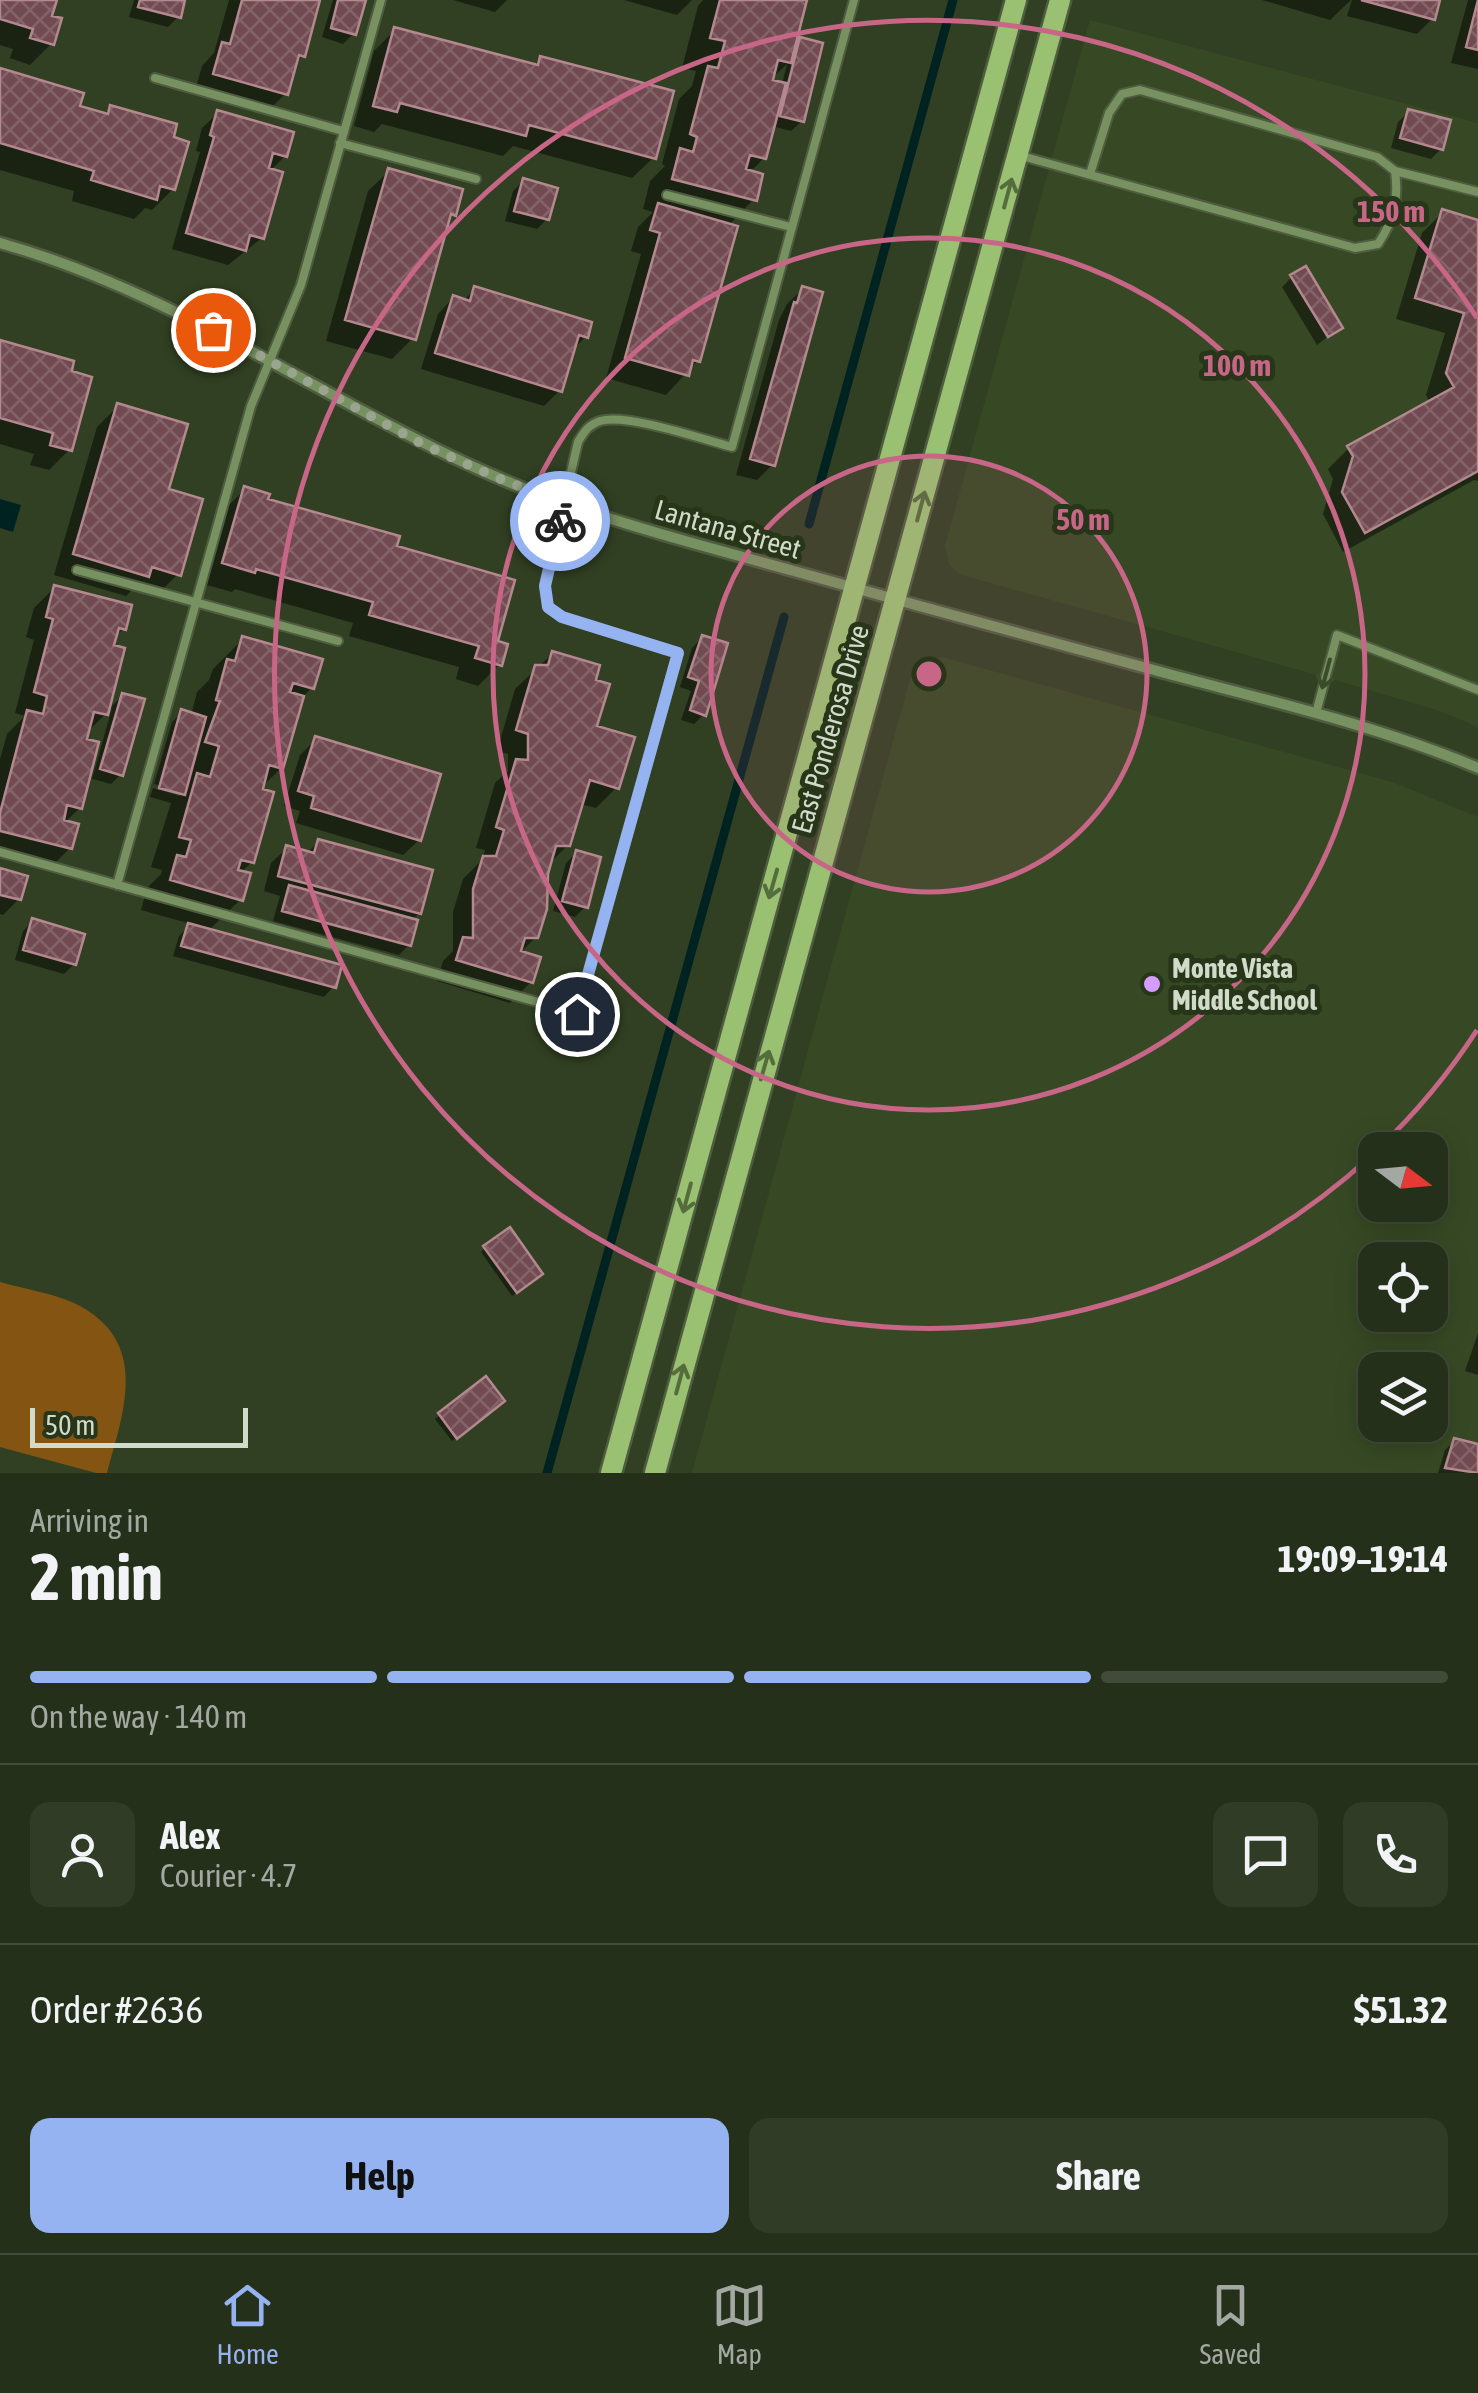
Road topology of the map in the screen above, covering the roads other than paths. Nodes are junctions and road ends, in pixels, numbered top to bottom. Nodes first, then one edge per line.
1 (381, 0) edge
2 (854, 0) edge
3 (1016, 0) edge
4 (1060, 0) edge
5 (155, 78) dead end
6 (343, 131) junction
7 (340, 144) junction
8 (1018, 155) junction
9 (1395, 171) junction
10 (1090, 174) junction
11 (476, 179) dead end
12 (1478, 192) edge
13 (667, 196) dead end
14 (791, 227) junction
15 (0, 243) edge
16 (271, 360) junction
17 (564, 504) junction
18 (77, 570) dead end
19 (856, 588) junction
20 (895, 600) junction
21 (195, 602) junction
22 (338, 641) dead end
23 (1478, 690) edge
24 (1316, 713) junction
25 (1478, 768) edge
26 (0, 852) edge
27 (116, 885) junction
28 (611, 1473) edge
29 (654, 1473) edge

1 - 6 lane
2 - 14 lane
3 - 19 main road, East Ponderosa Drive
4 - 8 main road, East Ponderosa Drive
5 - 6 lane
6 - 7 lane
7 - 11 lane
7 - 16 lane
8 - 10 lane
20 -> 8 main road, East Ponderosa Drive
9 - 10 lane
9 - 10 lane
9 - 12 lane
13 - 14 lane
14 - 17 lane
15 - 16 street, Lantana Street
16 - 17 street, Lantana Street
16 - 21 lane
17 - 19 street, Lantana Street
17 - 27 lane
18 - 21 lane
19 - 20 street, Lantana Street
19 -> 28 main road, East Ponderosa Drive
20 - 24 street, Lantana Street
29 -> 20 main road, East Ponderosa Drive
21 - 22 lane
21 - 27 lane
23 -> 24 lane
24 - 25 street, Lantana Street
26 - 27 lane

